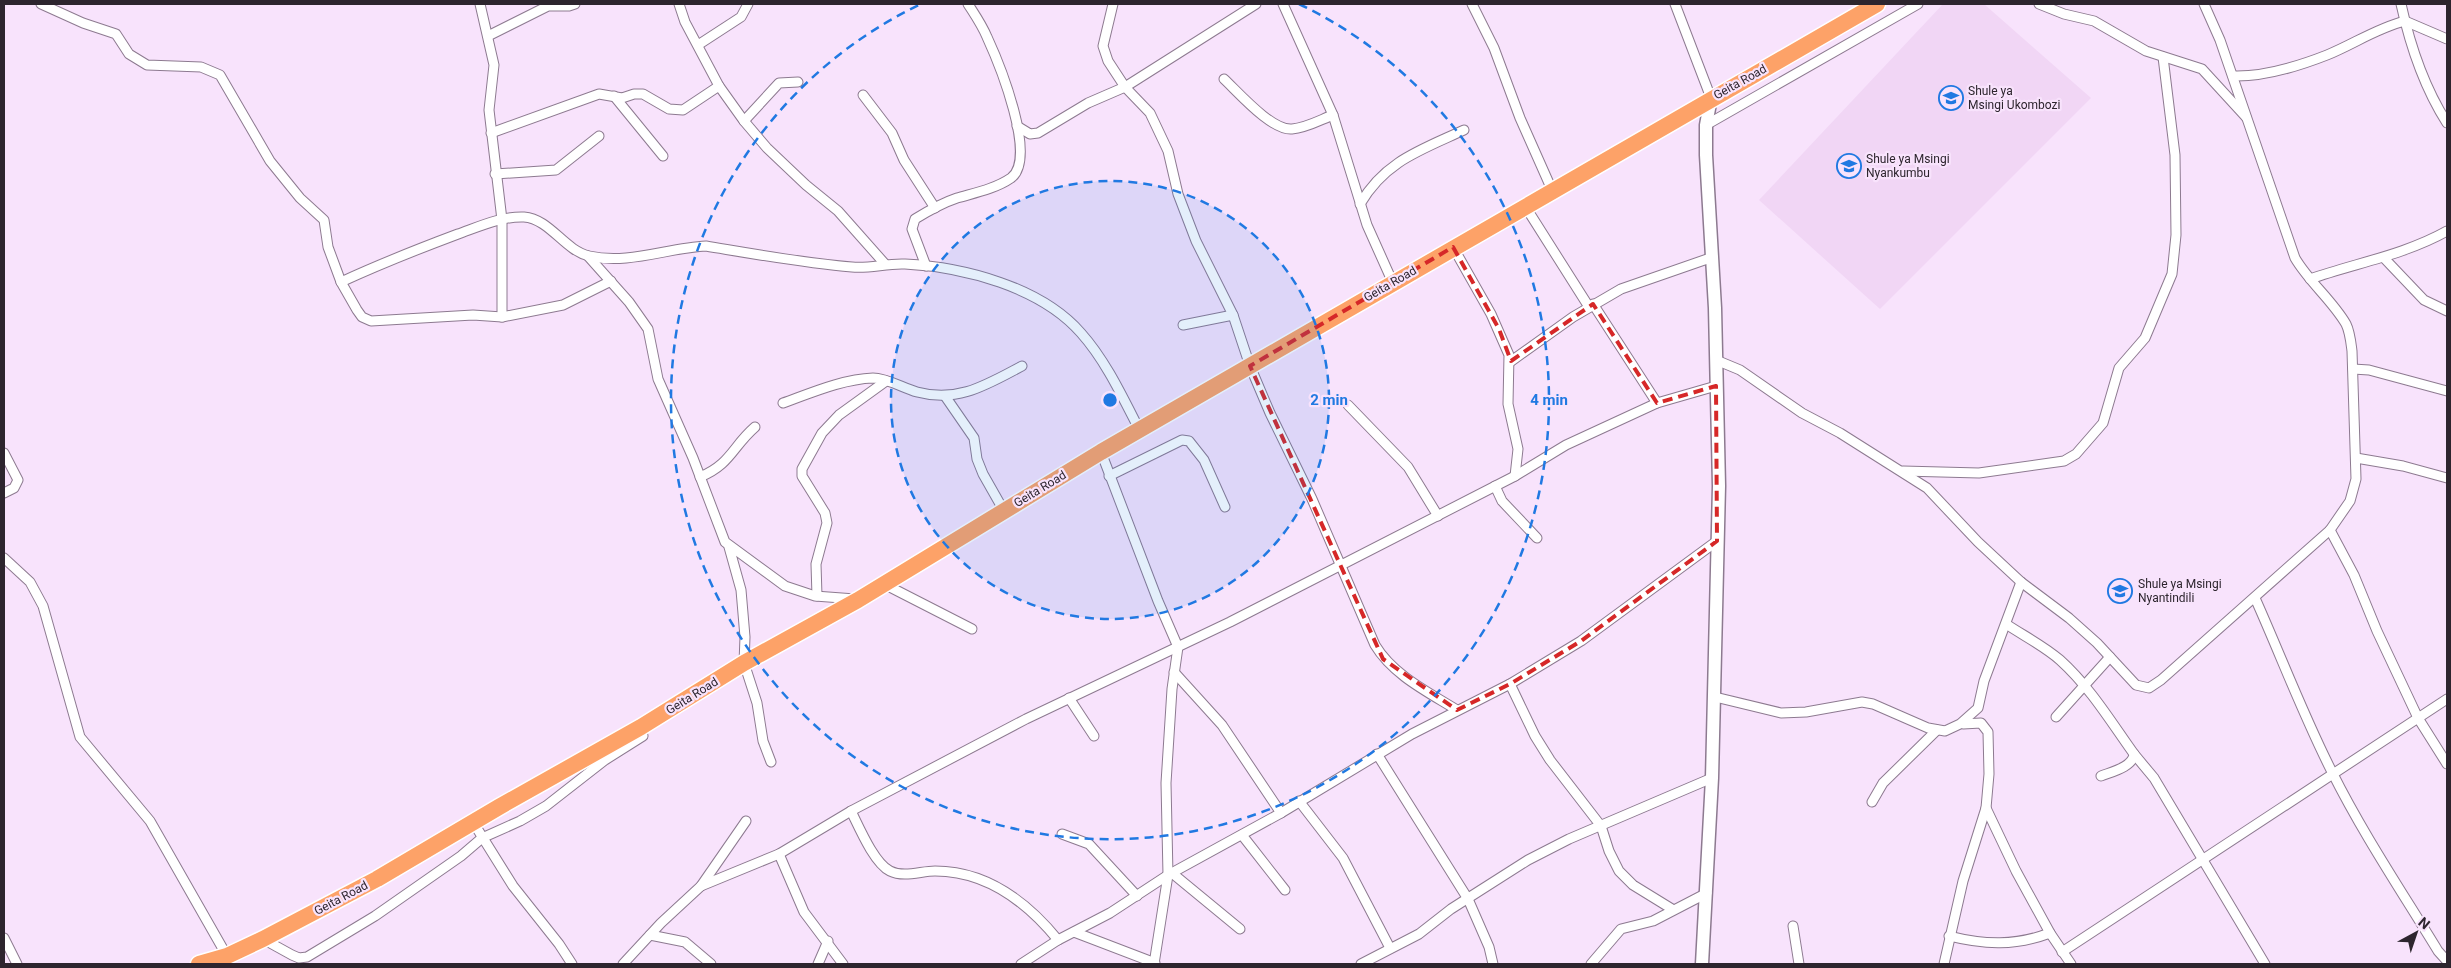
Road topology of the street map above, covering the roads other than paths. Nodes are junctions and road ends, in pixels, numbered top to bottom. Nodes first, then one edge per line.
1 (41, 4) edge
2 (480, 4) edge
3 (575, 4) edge
4 (748, 4) edge
5 (968, 4) edge
6 (1113, 4) edge
7 (1256, 4) edge
8 (1283, 4) edge
9 (1472, 4) edge
10 (1675, 4) edge
11 (1877, 4) edge
12 (1918, 4) edge
13 (2039, 4) edge
14 (2204, 4) edge
15 (2401, 4) edge
16 (683, 6) edge
17 (2405, 21) junction
18 (488, 36) junction
19 (2447, 39) edge
20 (698, 46) junction
21 (2163, 57) junction
22 (2233, 76) junction
23 (1224, 79) dead end
24 (798, 82) dead end
25 (719, 86) junction
26 (1125, 87) junction
27 (863, 95) dead end
28 (614, 96) junction
29 (1711, 98) junction
30 (1333, 114) junction
31 (2248, 119) junction
32 (744, 121) junction
33 (2447, 122) edge
34 (1017, 126) junction
35 (1706, 126) junction
36 (1464, 130) dead end
37 (491, 133) junction
38 (599, 136) dead end
39 (663, 156) dead end
40 (495, 174) junction
41 (1552, 190) junction
42 (1360, 204) junction
43 (1525, 206) junction
44 (935, 208) junction
45 (502, 220) junction
46 (2447, 231) edge
47 (1453, 247) junction
48 (588, 256) junction
49 (1713, 257) junction
50 (2384, 258) junction
51 (885, 264) junction
52 (926, 266) junction
53 (2310, 279) junction
54 (341, 282) junction
55 (611, 282) junction
56 (1393, 283) junction
57 (1591, 306) junction
58 (2447, 311) edge
59 (1233, 315) junction
60 (502, 317) junction
61 (1183, 324) dead end
62 (1716, 360) junction
63 (1510, 362) junction
64 (1022, 366) dead end
65 (1250, 366) junction
66 (2352, 369) junction
67 (886, 381) junction
68 (1716, 386) junction
69 (2447, 391) edge
70 (946, 396) junction
71 (784, 403) dead end
72 (1657, 403) junction
73 (1348, 405) dead end
74 (755, 427) dead end
75 (1140, 431) junction
76 (1101, 452) junction
77 (4, 453) edge
78 (2356, 458) junction
79 (1902, 470) junction
80 (1109, 476) junction
81 (1515, 476) junction
82 (700, 477) junction
83 (2447, 478) edge
84 (1495, 486) junction
85 (4, 493) edge
86 (1225, 507) dead end
87 (1004, 511) junction
88 (1438, 516) junction
89 (2330, 530) junction
90 (1537, 538) dead end
91 (1718, 541) junction
92 (730, 547) junction
93 (4, 558) edge
94 (1340, 565) junction
95 (2022, 582) junction
96 (884, 584) junction
97 (817, 596) junction
98 (2255, 598) junction
99 (858, 600) junction
100 (2006, 624) junction
101 (972, 629) dead end
102 (1178, 647) junction
103 (2110, 658) junction
104 (744, 663) junction
105 (1174, 672) junction
106 (1510, 684) junction
107 (2084, 687) junction
108 (1069, 698) junction
109 (1714, 698) junction
110 (2447, 699) edge
111 (1457, 710) junction
112 (2056, 717) dead end
113 (2418, 718) junction
114 (1960, 724) junction
115 (641, 727) junction
116 (1937, 730) junction
117 (1094, 736) dead end
118 (1377, 754) junction
119 (2134, 754) junction
120 (771, 762) dead end
121 (2447, 764) edge
122 (2333, 774) junction
123 (2101, 776) dead end
124 (1712, 778) junction
125 (1299, 801) junction
126 (1872, 802) dead end
127 (1986, 808) junction
128 (851, 811) junction
129 (1281, 813) junction
130 (746, 821) dead end
131 (473, 822) junction
132 (1601, 826) junction
133 (1062, 834) dead end
134 (1242, 835) junction
135 (482, 838) junction
136 (779, 854) junction
137 (2202, 860) junction
138 (1170, 874) junction
139 (701, 886) junction
140 (1286, 890) dead end
141 (1707, 893) junction
142 (1137, 896) junction
143 (1468, 899) junction
144 (1672, 909) junction
145 (1793, 926) dead end
146 (1240, 929) dead end
147 (1074, 932) junction
148 (2050, 933) junction
149 (650, 935) junction
150 (1949, 936) junction
151 (4, 938) edge
152 (263, 939) junction
153 (1058, 940) junction
154 (828, 941) junction
155 (1390, 948) junction
156 (2062, 952) junction
157 (227, 956) junction
158 (2447, 961) edge
159 (17, 964) edge
160 (199, 964) edge
161 (572, 964) edge
162 (623, 964) edge
163 (711, 964) edge
164 (818, 964) edge
165 (843, 964) edge
166 (1022, 964) edge
167 (1154, 964) edge
168 (1361, 964) edge
169 (1492, 964) edge
170 (1591, 964) edge
171 (1702, 964) edge
172 (1799, 964) edge
173 (1944, 964) edge
174 (2071, 964) edge
175 (2265, 964) edge

1 - 54 street
2 - 18 street
3 - 18 street
4 - 20 street
5 - 34 street
6 - 26 street
7 - 26 street
8 - 30 street
9 - 41 street
10 - 29 street
11 - 29 highway, Geita Road
12 - 35 street
13 - 21 street
14 - 22 street
15 - 17 street
16 - 20 street
17 - 19 street
17 - 22 street
17 - 33 street
18 - 37 street
20 - 25 street
21 - 31 street
21 - 79 street
22 - 31 street
23 - 30 street
24 - 32 street
25 - 28 street
25 - 32 street
26 - 34 street
26 - 59 street
27 - 44 street
28 - 37 street
28 - 39 street
29 - 35 main road
29 - 41 highway, Geita Road
30 - 42 street
31 - 53 street
32 - 51 street
34 - 44 street
35 - 49 main road
36 - 42 street
37 - 40 street
38 - 40 street
40 - 45 street
41 - 43 highway, Geita Road
42 - 56 street
43 - 47 highway, Geita Road
43 - 57 street
44 - 52 street
45 - 48 street
45 - 54 street
45 - 60 street
46 - 50 street
47 - 56 highway, Geita Road
47 - 63 street
48 - 51 street
48 - 55 street
49 - 57 street
49 - 62 main road
50 - 53 street
50 - 58 street
51 - 52 street
52 - 75 street
53 - 66 street
54 - 60 street
55 - 60 street
55 - 82 street
56 - 65 highway, Geita Road
57 - 63 street
57 - 72 street
59 - 61 street
59 - 65 street
62 - 68 main road
62 - 79 street
63 - 81 street
64 - 70 street
65 - 75 highway, Geita Road
65 - 94 street
66 - 69 street
66 - 78 street
67 - 70 street
67 - 71 street
67 - 97 street
68 - 72 street
68 - 91 main road
70 - 87 street
72 - 81 street
73 - 88 street
74 - 82 street
75 - 76 highway, Geita Road
76 - 80 street
76 - 87 highway, Geita Road
77 - 85 street
78 - 83 street
78 - 89 street
79 - 95 street
80 - 86 street
80 - 102 street
81 - 84 street
82 - 92 street
84 - 88 street
84 - 90 street
87 - 96 highway, Geita Road
88 - 94 street
89 - 98 street
89 - 113 street
91 - 106 street
91 - 109 main road
92 - 97 street
92 - 104 street
93 - 157 street
94 - 102 street
94 - 111 street
95 - 100 street
95 - 103 street
96 - 99 highway, Geita Road
96 - 101 street
97 - 99 street
98 - 103 street
98 - 122 street
99 - 104 highway, Geita Road
100 - 107 street
100 - 114 street
102 - 105 street
102 - 108 street
103 - 107 street
104 - 115 highway, Geita Road
104 - 120 street
105 - 129 street
105 - 138 street
106 - 111 street
106 - 132 street
107 - 112 street
107 - 119 street
108 - 117 street
108 - 128 street
109 - 116 street
109 - 124 main road
110 - 113 street
111 - 118 street
113 - 121 street
113 - 122 street
114 - 116 street
114 - 127 street
115 - 131 highway, Geita Road
115 - 135 street
116 - 126 street
118 - 125 street
118 - 143 street
119 - 123 street
119 - 137 street
122 - 137 street
122 - 158 street
124 - 132 street
124 - 141 main road
125 - 129 street
125 - 155 street
127 - 148 street
127 - 150 street
128 - 136 street
128 - 153 street
129 - 134 street
130 - 139 street
131 - 135 street
131 - 152 highway, Geita Road
132 - 143 street
132 - 144 street
133 - 142 street
134 - 138 street
134 - 140 street
135 - 152 street
135 - 161 street
136 - 139 street
136 - 154 street
137 - 156 street
137 - 175 street
138 - 142 street
138 - 146 street
138 - 167 street
139 - 149 street
141 - 144 street
141 - 171 main road
142 - 147 street
143 - 155 street
143 - 169 street
144 - 170 street
145 - 172 street
147 - 153 street
147 - 167 street
148 - 150 street
148 - 156 street
149 - 162 street
149 - 163 street
150 - 173 street
151 - 159 street
152 - 157 highway, Geita Road
153 - 166 street
154 - 164 street
154 - 165 street
155 - 168 street
156 - 174 street
157 - 160 highway, Geita Road

